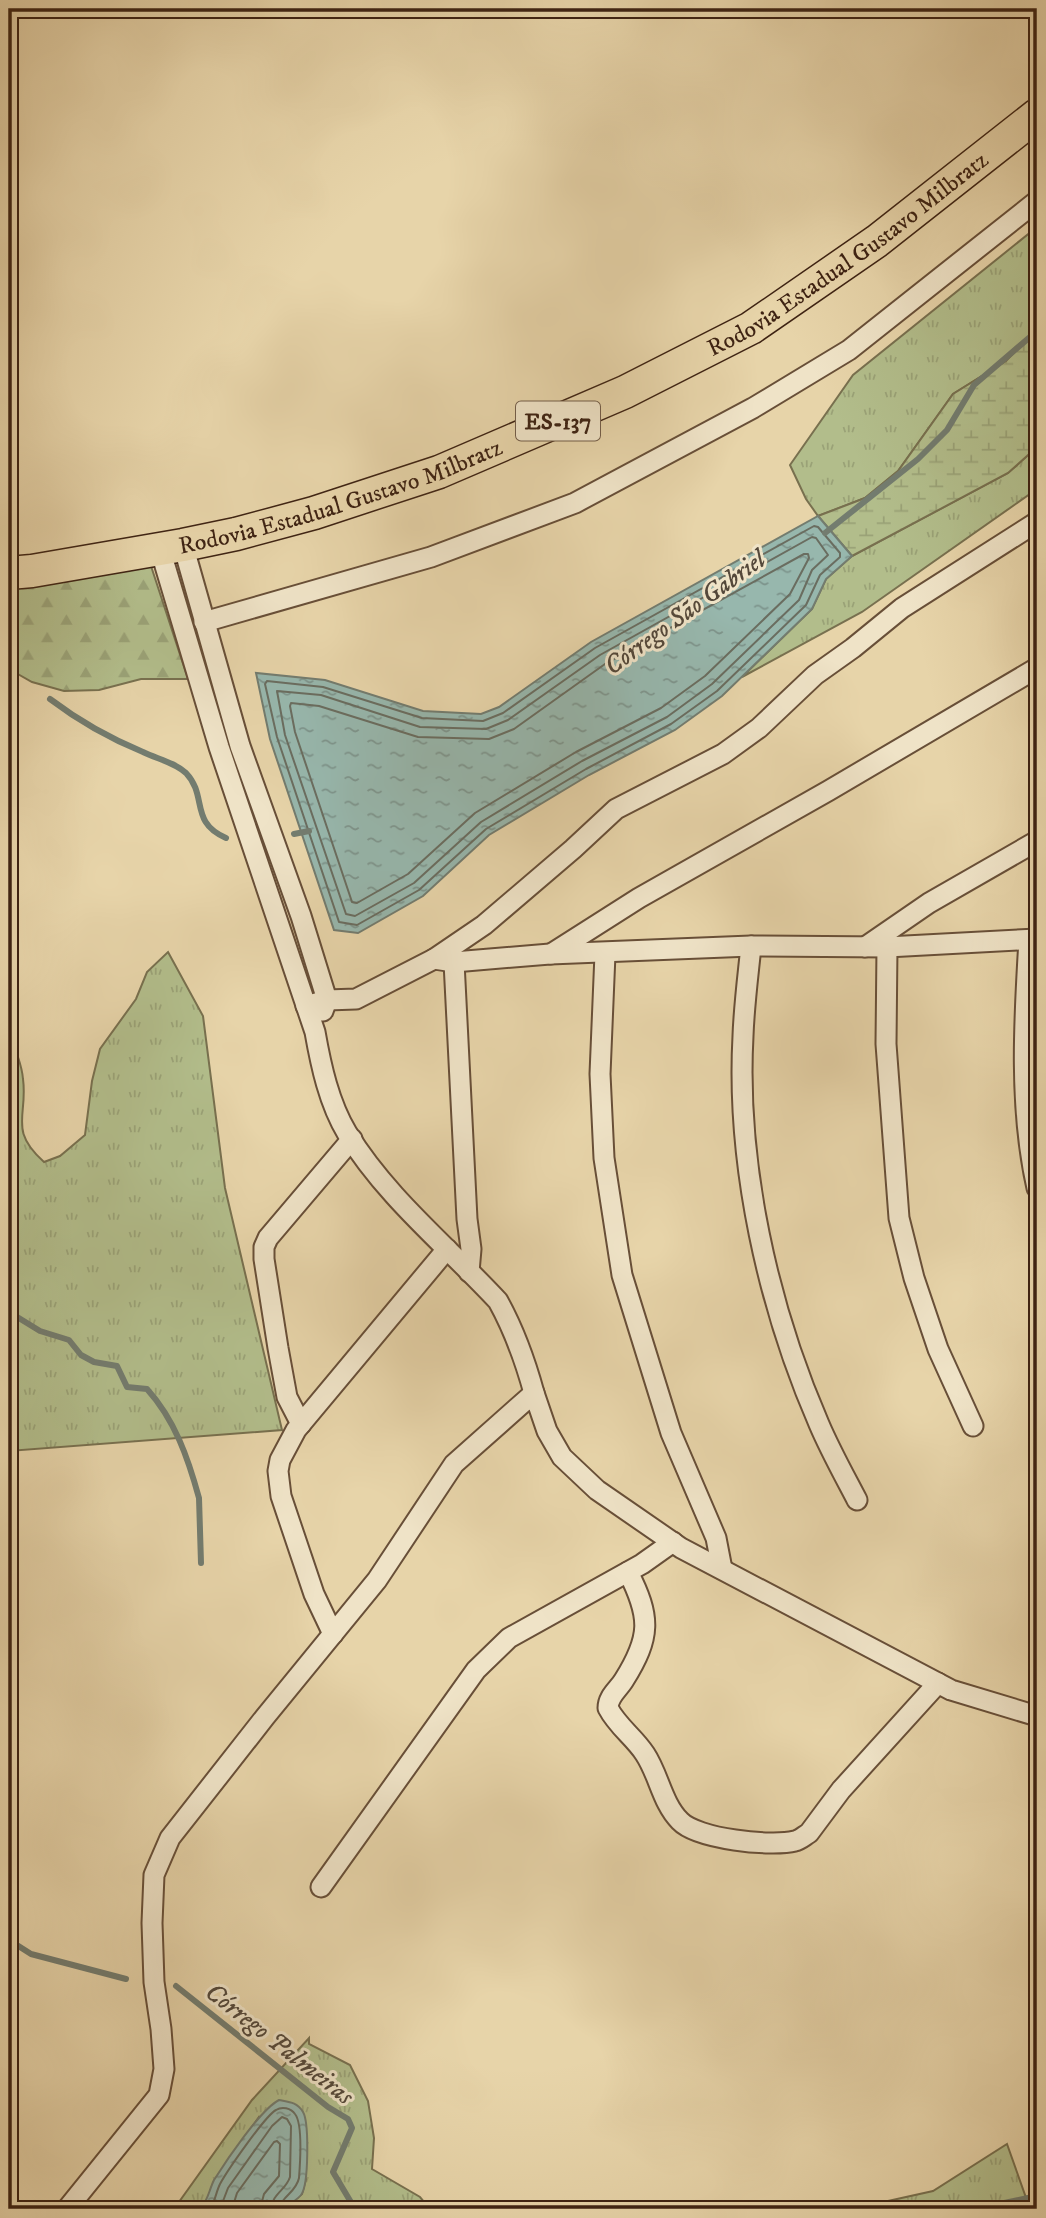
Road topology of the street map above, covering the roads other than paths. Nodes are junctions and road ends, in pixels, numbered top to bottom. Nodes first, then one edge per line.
1 (1037, 115) edge
2 (1037, 201) edge
3 (1037, 522) edge
4 (172, 547) junction
5 (9, 573) edge
6 (204, 622) junction
7 (1037, 668) edge
8 (1037, 841) edge
9 (1033, 939) edge
10 (751, 946) junction
11 (865, 947) junction
12 (887, 947) junction
13 (550, 954) junction
14 (605, 954) junction
15 (434, 959) junction
16 (454, 962) junction
17 (327, 1000) junction
18 (306, 1006) junction
19 (315, 1032) junction
20 (352, 1139) junction
21 (1037, 1188) edge
22 (447, 1249) junction
23 (470, 1272) junction
24 (534, 1393) junction
25 (301, 1424) junction
26 (973, 1426) dead end
27 (857, 1500) dead end
28 (673, 1542) junction
29 (722, 1569) junction
30 (628, 1572) junction
31 (333, 1634) junction
32 (938, 1683) junction
33 (1037, 1716) edge
34 (321, 1887) dead end
35 (67, 2209) edge

1 - 4 main road, Rodovia Estadual Gustavo Milbratz / ES-137
2 - 6 street
3 - 15 street
4 - 5 main road, Rodovia Estadual Gustavo Milbratz / ES-137
4 - 6 street
4 - 18 street
6 - 17 street
7 - 13 street
8 - 11 street
9 - 12 street
9 - 21 street
10 - 11 street
10 - 14 street
10 - 27 street
11 - 12 street
12 - 26 street
13 - 14 street
13 - 16 street
14 - 29 street
15 - 16 street
15 - 17 street
16 - 23 street
17 - 18 street
17 - 19 street
18 - 19 street
19 - 20 street
20 - 22 street
20 - 25 street
22 - 23 street
22 - 25 street
23 - 24 street
24 - 28 street
24 - 31 street
25 - 31 street
28 - 29 street
28 - 30 street
29 - 32 street
30 - 32 street
30 - 34 street
31 - 35 street
32 - 33 street

